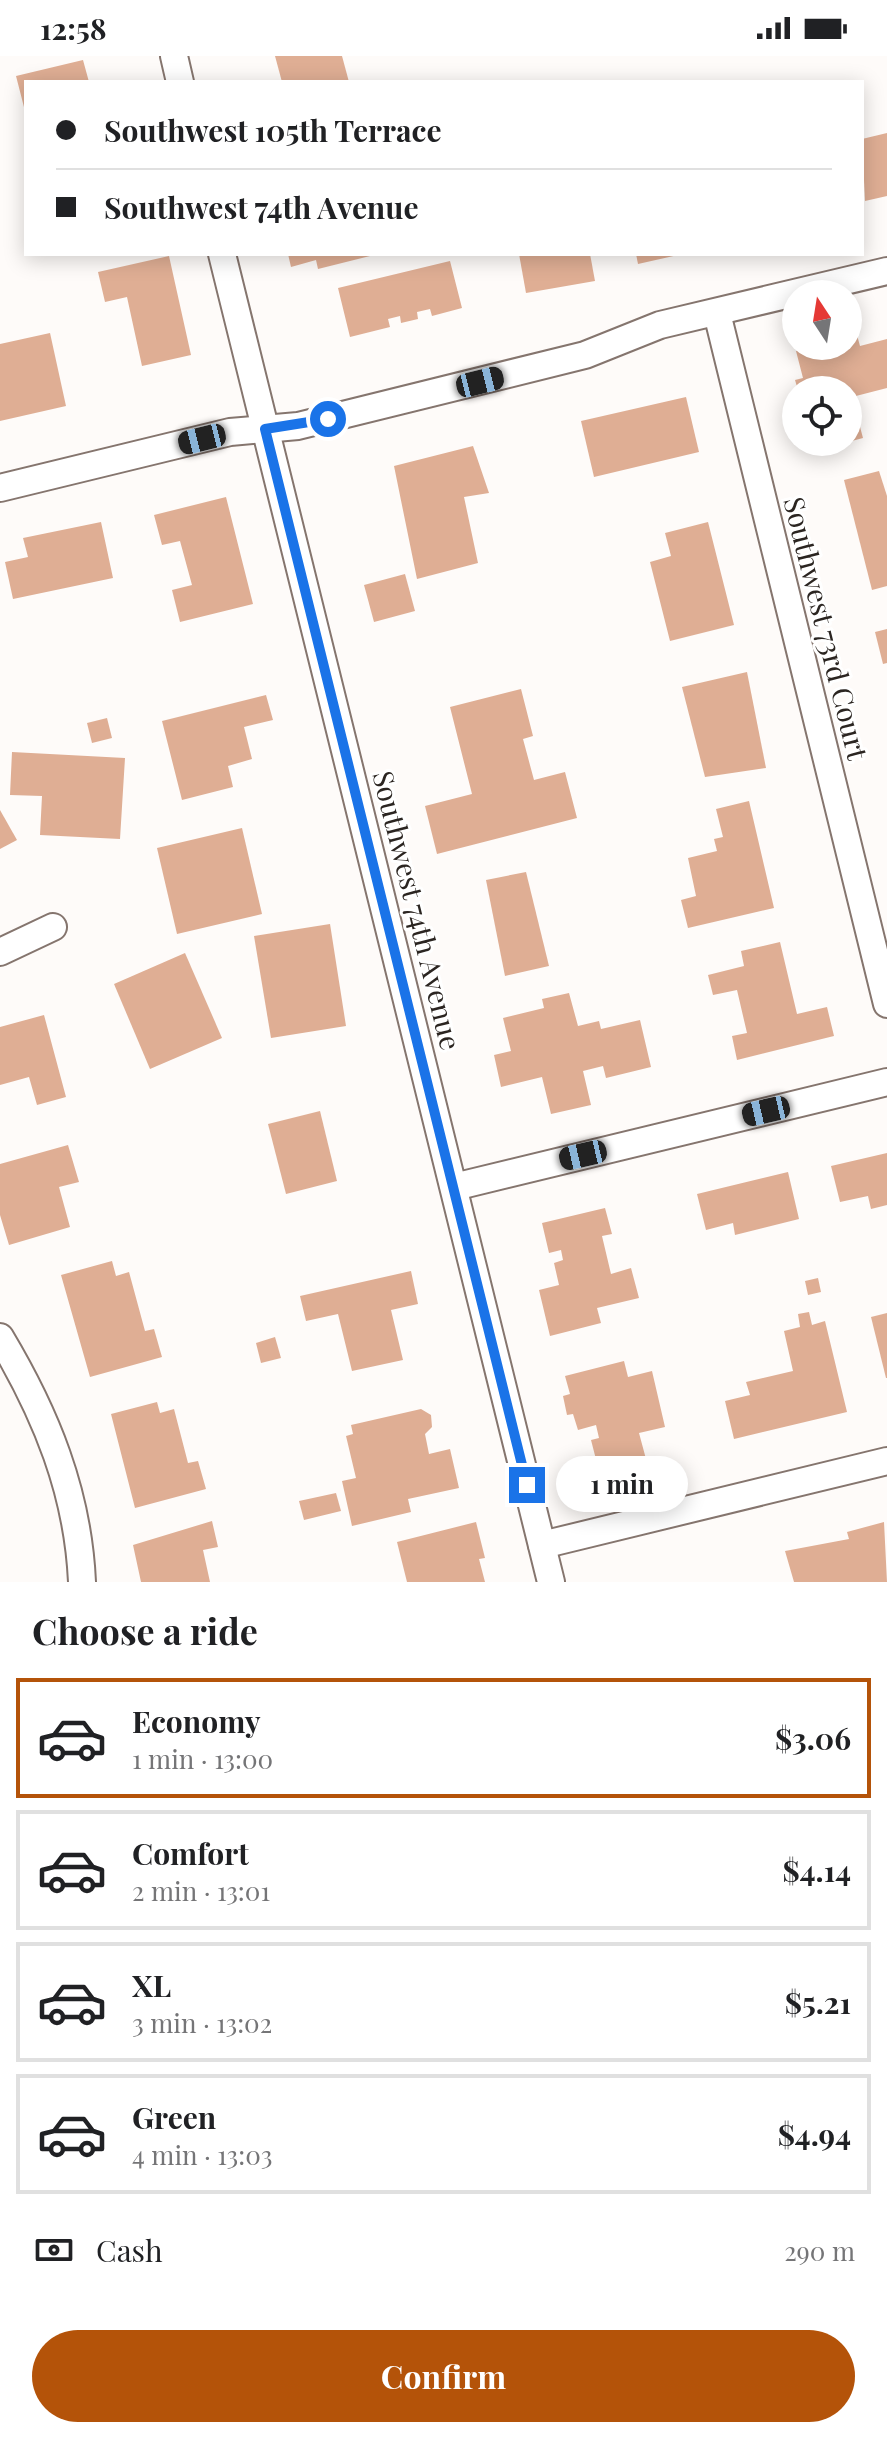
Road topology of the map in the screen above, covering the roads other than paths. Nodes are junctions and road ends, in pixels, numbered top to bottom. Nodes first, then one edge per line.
1 (174, 56) edge
2 (180, 80) edge
3 (222, 256) edge
4 (887, 271) edge
5 (717, 313) junction
6 (265, 429) junction
7 (0, 488) edge
8 (53, 927) dead end
9 (0, 952) edge
10 (887, 1004) edge
11 (887, 1082) edge
12 (454, 1187) junction
13 (0, 1337) edge
14 (887, 1461) edge
15 (542, 1545) junction
16 (82, 1582) edge
17 (551, 1582) edge

1 - 2 street
3 - 6 street, Southwest 74th Avenue
4 - 5 street
5 - 6 street
5 - 10 street, Southwest 73rd Court
6 - 7 street
6 - 12 street, Southwest 74th Avenue
8 - 9 street
11 - 12 street
12 - 15 street, Southwest 74th Avenue
13 - 16 street
14 - 15 street
15 - 17 street, Southwest 74th Avenue

